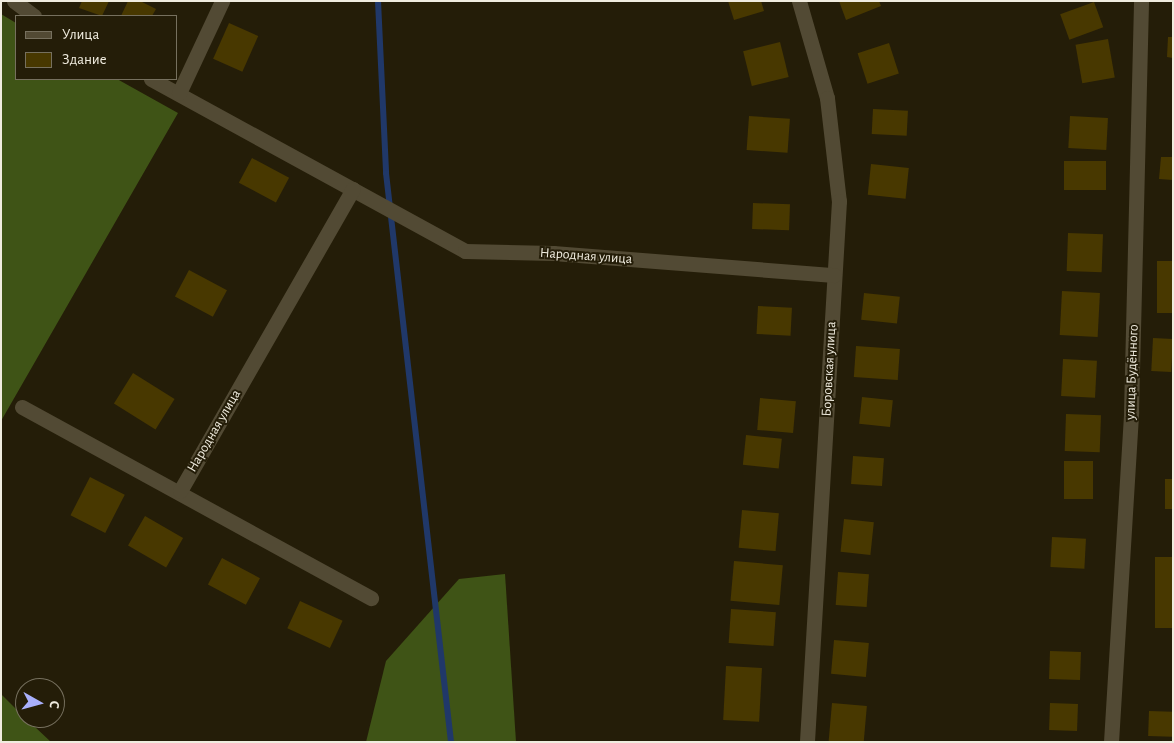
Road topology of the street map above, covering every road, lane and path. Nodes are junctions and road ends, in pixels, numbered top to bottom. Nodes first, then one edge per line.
1 (14, 1) edge
2 (222, 1) edge
3 (798, 1) edge
4 (1141, 1) edge
5 (33, 15) edge
6 (153, 80) edge
7 (179, 94) junction
8 (353, 189) junction
9 (834, 275) junction
10 (22, 407) dead end
11 (180, 491) junction
12 (371, 598) dead end
13 (807, 742) edge
14 (1111, 742) edge

1 - 5 street
2 - 7 street
3 - 9 street, Боровская улица
4 - 14 street, улица Будённого
6 - 7 street, Народная улица
7 - 8 street, Народная улица
8 - 9 street, Народная улица
8 - 11 street, Народная улица
9 - 13 street, Боровская улица
10 - 11 street
11 - 12 street

